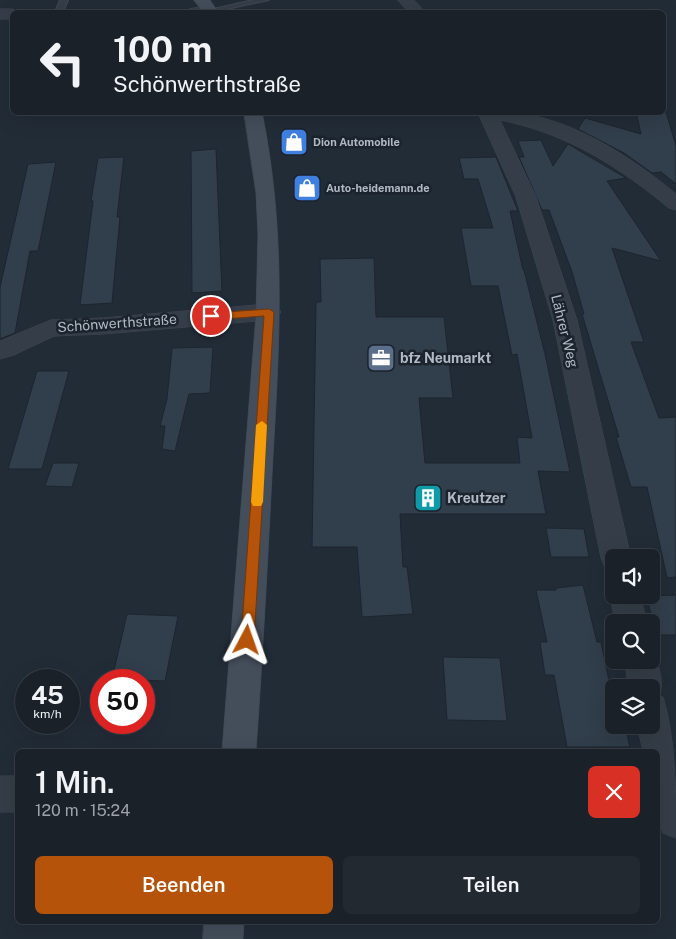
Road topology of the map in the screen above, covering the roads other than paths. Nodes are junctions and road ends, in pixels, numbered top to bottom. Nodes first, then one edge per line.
1 (265, 0) edge
2 (406, 0) edge
3 (233, 6) junction
4 (203, 9) edge
5 (241, 10) edge
6 (415, 10) edge
7 (254, 115) edge
8 (489, 115) edge
9 (505, 115) edge
10 (676, 204) edge
11 (269, 312) junction
12 (0, 350) edge
13 (614, 549) edge
14 (657, 734) edge
15 (239, 749) edge
16 (0, 794) edge
17 (15, 794) edge
18 (676, 820) edge
19 (224, 924) edge
20 (223, 939) edge

1 - 3 lane
2 - 6 street
3 - 4 lane
3 - 5 lane
7 - 11 main road
8 - 13 street, Lährer Weg
9 - 10 street
11 - 12 street, Schönwerthstraße
11 - 15 main road
14 - 18 street
16 - 17 street
19 - 20 main road

